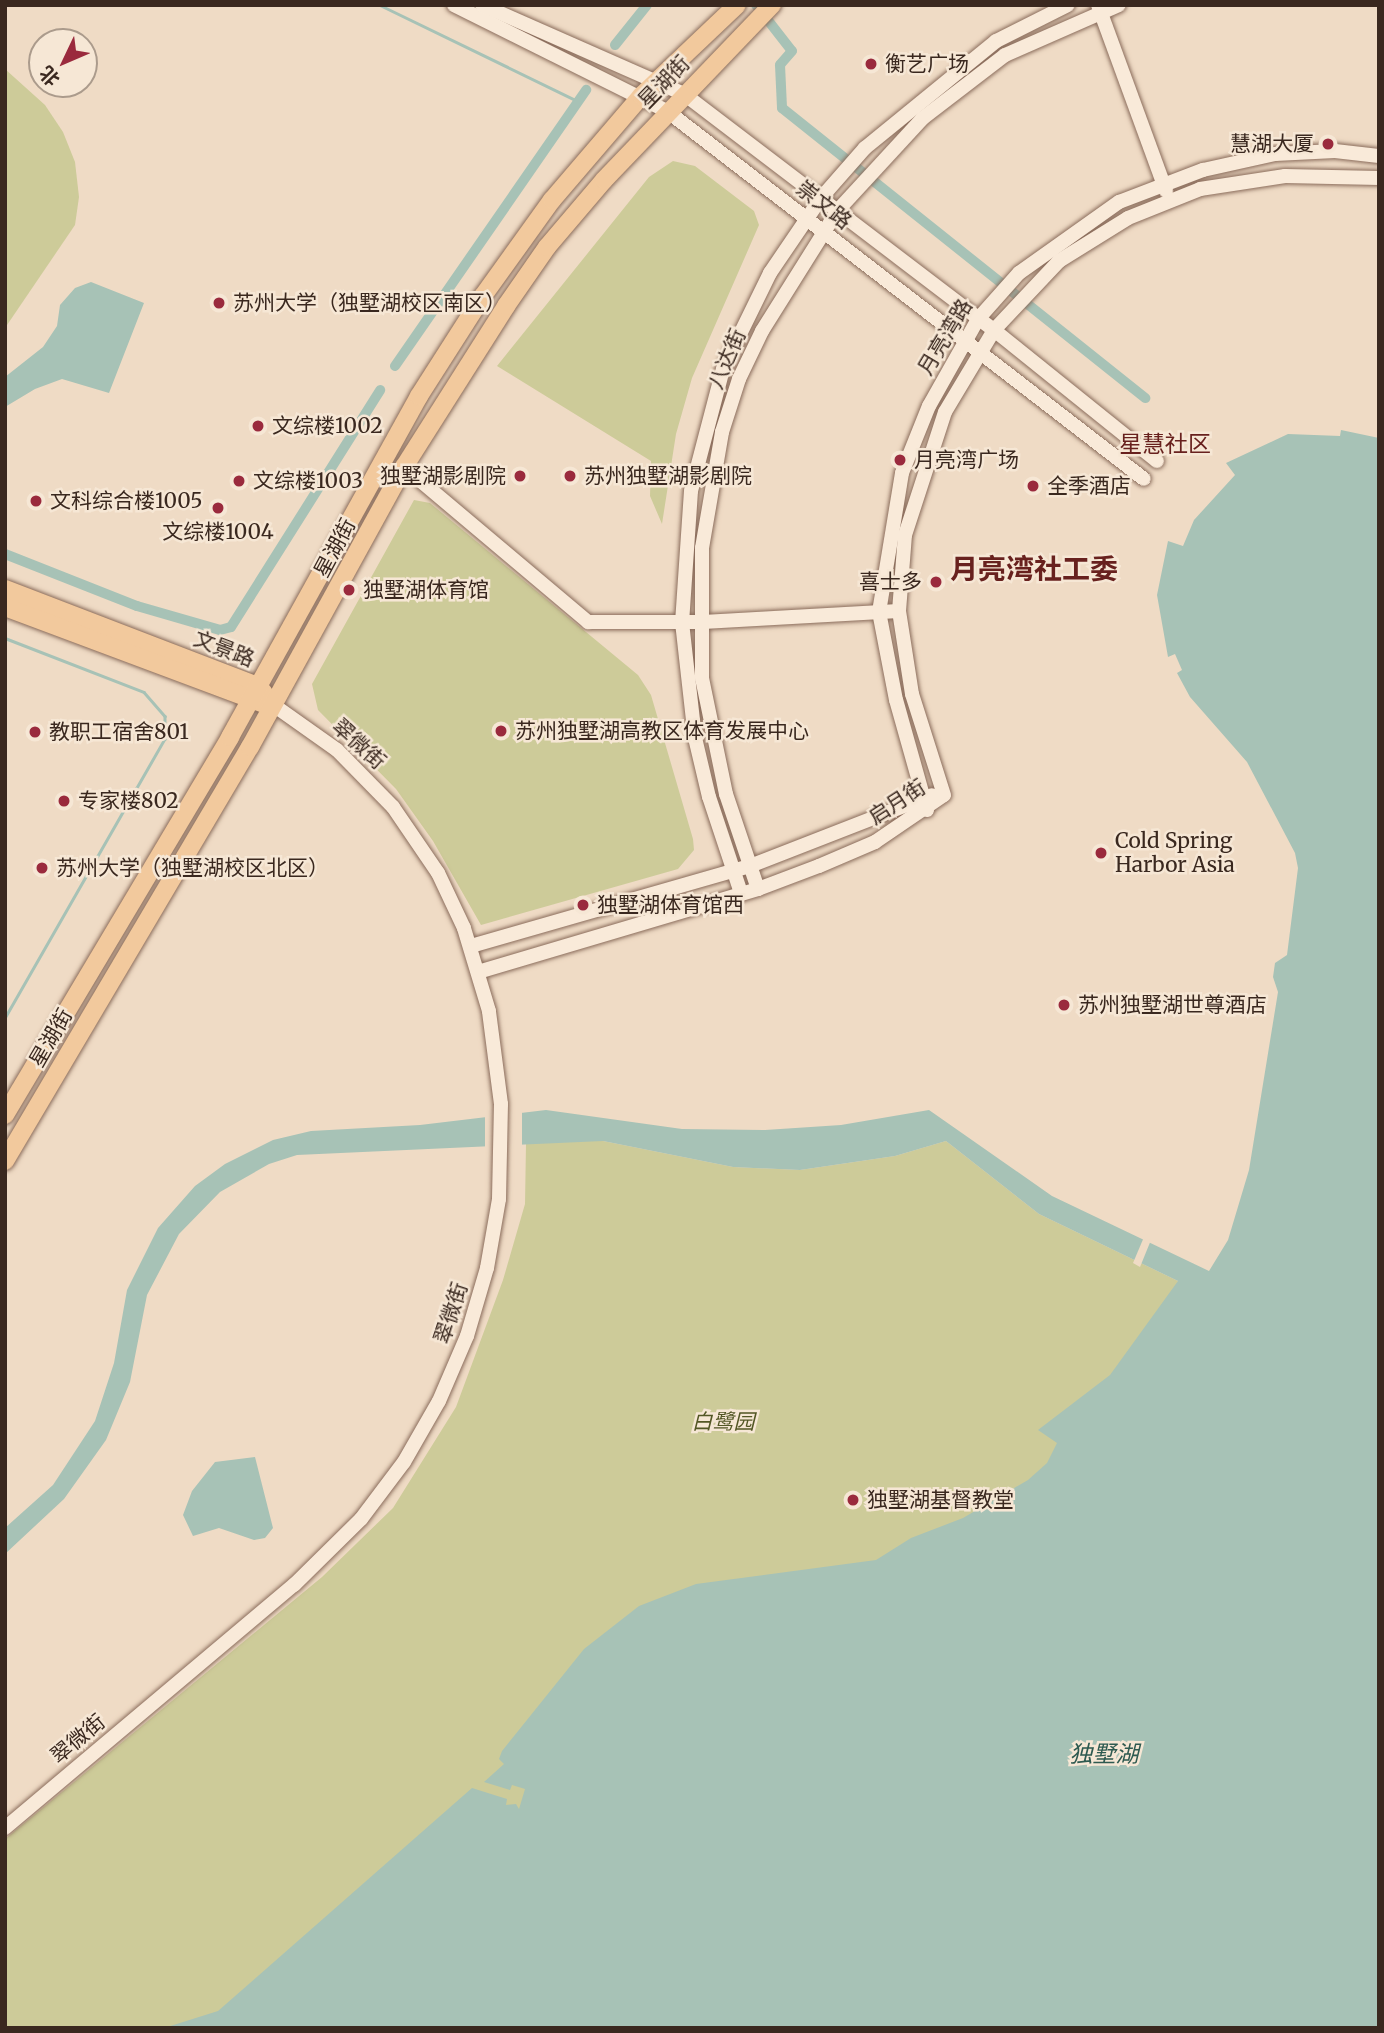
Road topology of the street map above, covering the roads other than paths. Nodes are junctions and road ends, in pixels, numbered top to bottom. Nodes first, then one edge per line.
1 (454, 5) edge
2 (482, 5) edge
3 (737, 5) edge
4 (772, 5) edge
5 (1068, 5) edge
6 (1119, 5) edge
7 (1099, 8) edge
8 (569, 53) junction
9 (647, 90) junction
10 (684, 94) junction
11 (667, 111) junction
12 (1379, 156) edge
13 (1379, 178) edge
14 (1163, 185) junction
15 (821, 198) junction
16 (1170, 201) junction
17 (838, 210) junction
18 (807, 219) junction
19 (823, 231) junction
20 (978, 319) junction
21 (993, 330) junction
22 (965, 342) junction
23 (980, 353) junction
24 (1157, 461) dead end
25 (404, 467) junction
26 (1144, 479) dead end
27 (5, 589) edge
28 (5, 607) edge
29 (900, 611) junction
30 (879, 612) junction
31 (703, 622) junction
32 (682, 623) junction
33 (254, 694) junction
34 (272, 704) junction
35 (944, 795) joint
36 (925, 803) junction
37 (750, 866) junction
38 (731, 872) junction
39 (758, 889) junction
40 (741, 893) junction
41 (471, 946) junction
42 (478, 972) junction
43 (5, 1115) edge
44 (5, 1161) edge
45 (5, 1828) edge

1 - 8 street, 崇文路
2 - 8 street, 崇文路
3 - 9 main road, 星湖街
4 - 10 main road, 星湖街
5 - 15 street, 八达街
6 - 7 street, 八达街
7 - 14 street
7 - 17 street, 八达街
8 - 9 street, 崇文路
8 - 9 street, 崇文路
9 - 10 street, 崇文路
9 - 11 street, 崇文路
9 - 33 main road, 星湖街
10 - 11 main road, 星湖街
10 - 15 street, 崇文路
11 - 18 street, 崇文路
11 - 25 main road, 星湖街
12 - 14 street, 月亮湾路
13 - 16 street, 月亮湾路
14 - 16 street
14 - 20 street, 月亮湾路
15 - 17 street, 崇文路
15 - 18 street, 八达街
16 - 21 street, 月亮湾路
17 - 19 street, 八达街
17 - 20 street, 崇文路
18 - 19 street, 崇文路
18 - 32 street, 八达街
19 - 22 street, 崇文路
19 - 31 street, 八达街
20 - 21 street, 崇文路
20 - 22 street, 月亮湾路
21 - 23 street, 月亮湾路
21 - 24 street, 崇文路
22 - 23 street, 崇文路
22 - 30 street, 月亮湾路
23 - 26 street, 崇文路
23 - 29 street, 月亮湾路
25 - 32 street
25 - 34 main road, 星湖街
27 - 33 main road, 文景路
28 - 33 main road, 文景路
29 - 30 street
29 - 35 street, 月亮湾路
30 - 31 street
30 - 36 street, 月亮湾路
31 - 32 street
31 - 37 street, 八达街
32 - 38 street, 八达街
33 - 34 main road, 文景路
33 - 43 main road, 星湖街
34 - 41 street, 翠微街
34 - 44 main road, 星湖街
35 - 36 street, 启月街
36 - 37 street, 启月街
36 - 39 street, 启月街
37 - 38 street, 启月街
37 - 39 street, 八达街
38 - 40 street, 八达街
38 - 41 street, 启月街
39 - 40 street, 启月街
40 - 42 street, 启月街
41 - 42 street, 翠微街
42 - 45 street, 翠微街

